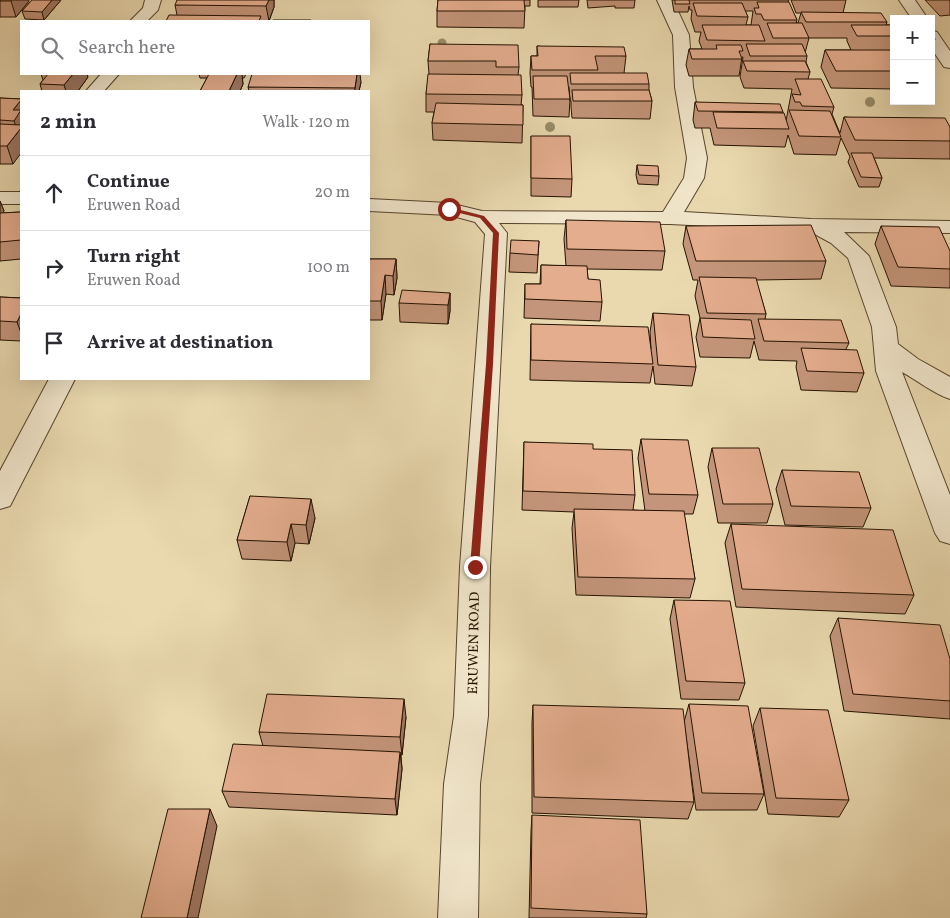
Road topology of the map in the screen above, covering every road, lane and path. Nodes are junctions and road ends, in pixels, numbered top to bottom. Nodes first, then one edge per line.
1 (153, 0) edge
2 (666, 0) edge
3 (907, 0) edge
4 (917, 15) edge
5 (139, 20) edge
6 (935, 41) edge
7 (950, 63) edge
8 (109, 75) edge
9 (96, 90) edge
10 (0, 198) edge
11 (20, 198) edge
12 (370, 205) edge
13 (482, 217) junction
14 (670, 218) junction
15 (811, 225) junction
16 (950, 227) edge
17 (885, 346) junction
18 (61, 380) edge
19 (950, 390) edge
20 (0, 498) edge
21 (950, 533) edge
22 (458, 918) edge

1 - 5 street
2 - 14 street
3 - 4 street
6 - 7 street
8 - 9 street
10 - 11 street
12 - 13 street
13 - 14 street
13 - 22 street, ERUWEN ROAD
14 - 15 street
15 - 16 street
15 - 17 street
17 - 19 street
17 - 21 street
18 - 20 street

